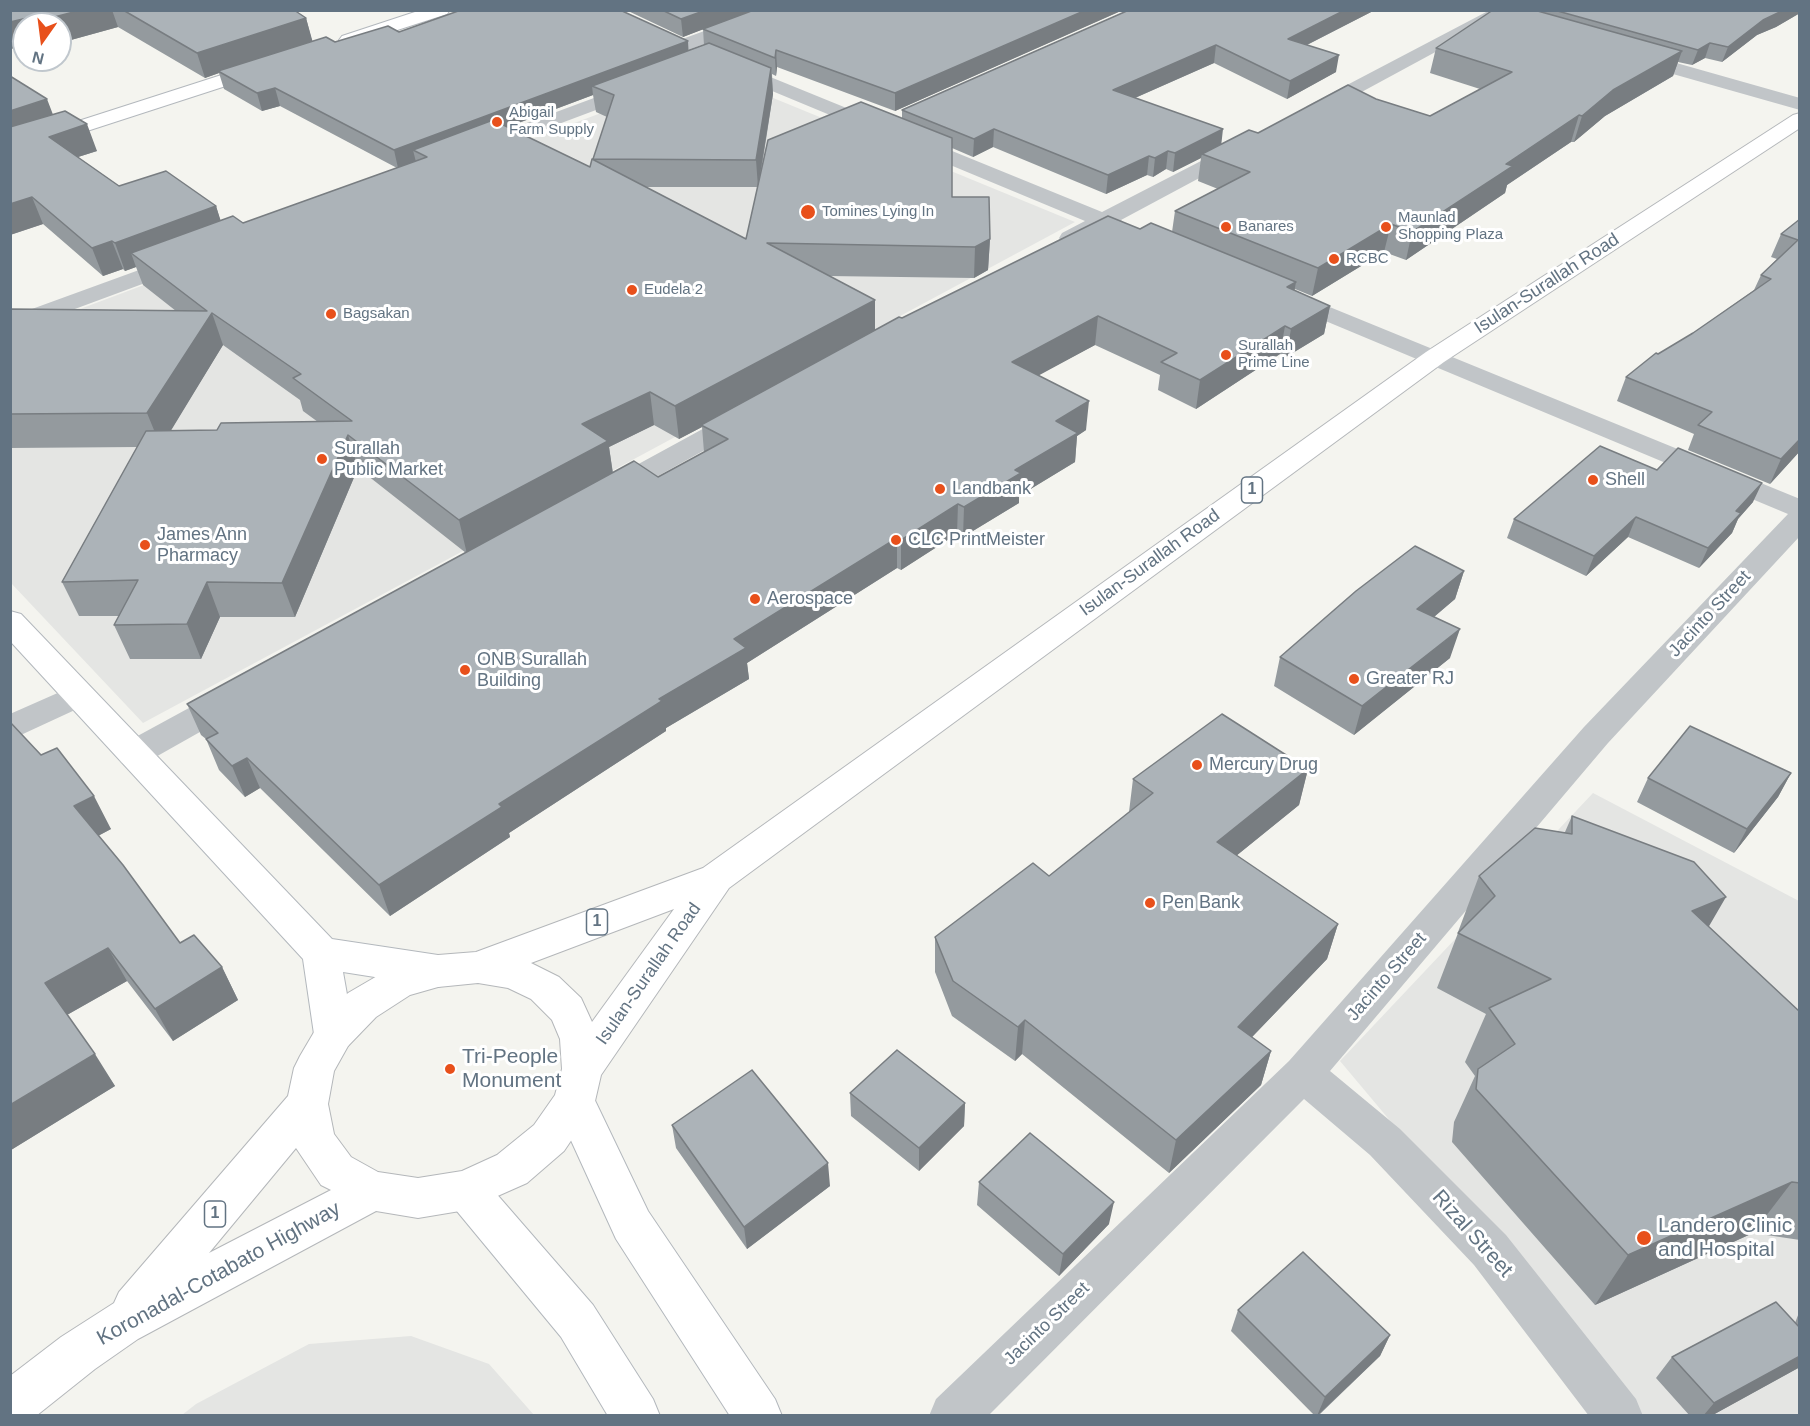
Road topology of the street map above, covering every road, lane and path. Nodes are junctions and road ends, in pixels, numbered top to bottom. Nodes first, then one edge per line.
1 (441, 10) edge
2 (780, 10) edge
3 (1468, 10) edge
4 (1503, 17) edge
5 (661, 37) edge
6 (331, 46) edge
7 (681, 46) junction
8 (1617, 53) edge
9 (288, 60) edge
10 (656, 81) edge
11 (1800, 104) edge
12 (900, 119) edge
13 (1800, 119) edge
14 (1292, 122) edge
15 (879, 128) junction
16 (1260, 138) edge
17 (10, 150) edge
18 (455, 157) edge
19 (1103, 220) junction
20 (1136, 234) edge
21 (1051, 249) edge
22 (200, 254) edge
23 (1269, 289) edge
24 (10, 327) edge
25 (1435, 357) junction
26 (759, 410) edge
27 (592, 501) edge
28 (1800, 509) edge
29 (1800, 518) edge
30 (10, 621) edge
31 (258, 685) edge
32 (78, 695) junction
33 (10, 728) edge
34 (133, 754) junction
35 (716, 878) junction
36 (321, 953) junction
37 (478, 967) junction
38 (438, 971) junction
39 (334, 1035) junction
40 (1303, 1073) junction
41 (578, 1085) junction
42 (308, 1104) junction
43 (466, 1190) junction
44 (372, 1191) junction
45 (122, 1323) junction
46 (10, 1406) edge
47 (636, 1416) edge
48 (759, 1416) edge
49 (953, 1416) edge
50 (1619, 1416) edge

1 - 6 main road
2 - 7 street
3 - 4 street
4 - 14 street
5 - 7 street
7 - 15 street
8 - 11 street
9 - 17 main road
10 - 18 street
12 - 15 street
13 - 25 main road, Isulan-Surallah Road / 1
15 - 19 street
16 - 19 street
19 - 20 street
19 - 21 street
22 - 24 street
23 - 25 street
25 - 28 street
25 - 35 main road, Isulan-Surallah Road / 1
26 - 27 street
29 - 40 street, Jacinto Street
30 - 32 main road
31 - 34 street
32 - 33 street
32 - 34 main road
34 - 36 main road
35 - 37 main road, Isulan-Surallah Road / 1
35 - 41 main road, Isulan-Surallah Road / 1
36 - 38 main road
36 - 39 main road
37 - 38 main road, 1
37 - 41 main road, 1
38 - 39 main road, 1
39 - 42 main road, 1
40 - 49 street, Jacinto Street
40 - 50 street, Rizal Street
41 - 43 main road, 1
41 - 48 main road
42 - 44 main road, 1
42 - 45 main road, 1
43 - 44 main road, 1
43 - 47 main road
44 - 45 main road, Koronadal-Cotabato Highway / 1
45 - 46 main road, Koronadal-Cotabato Highway / 1

